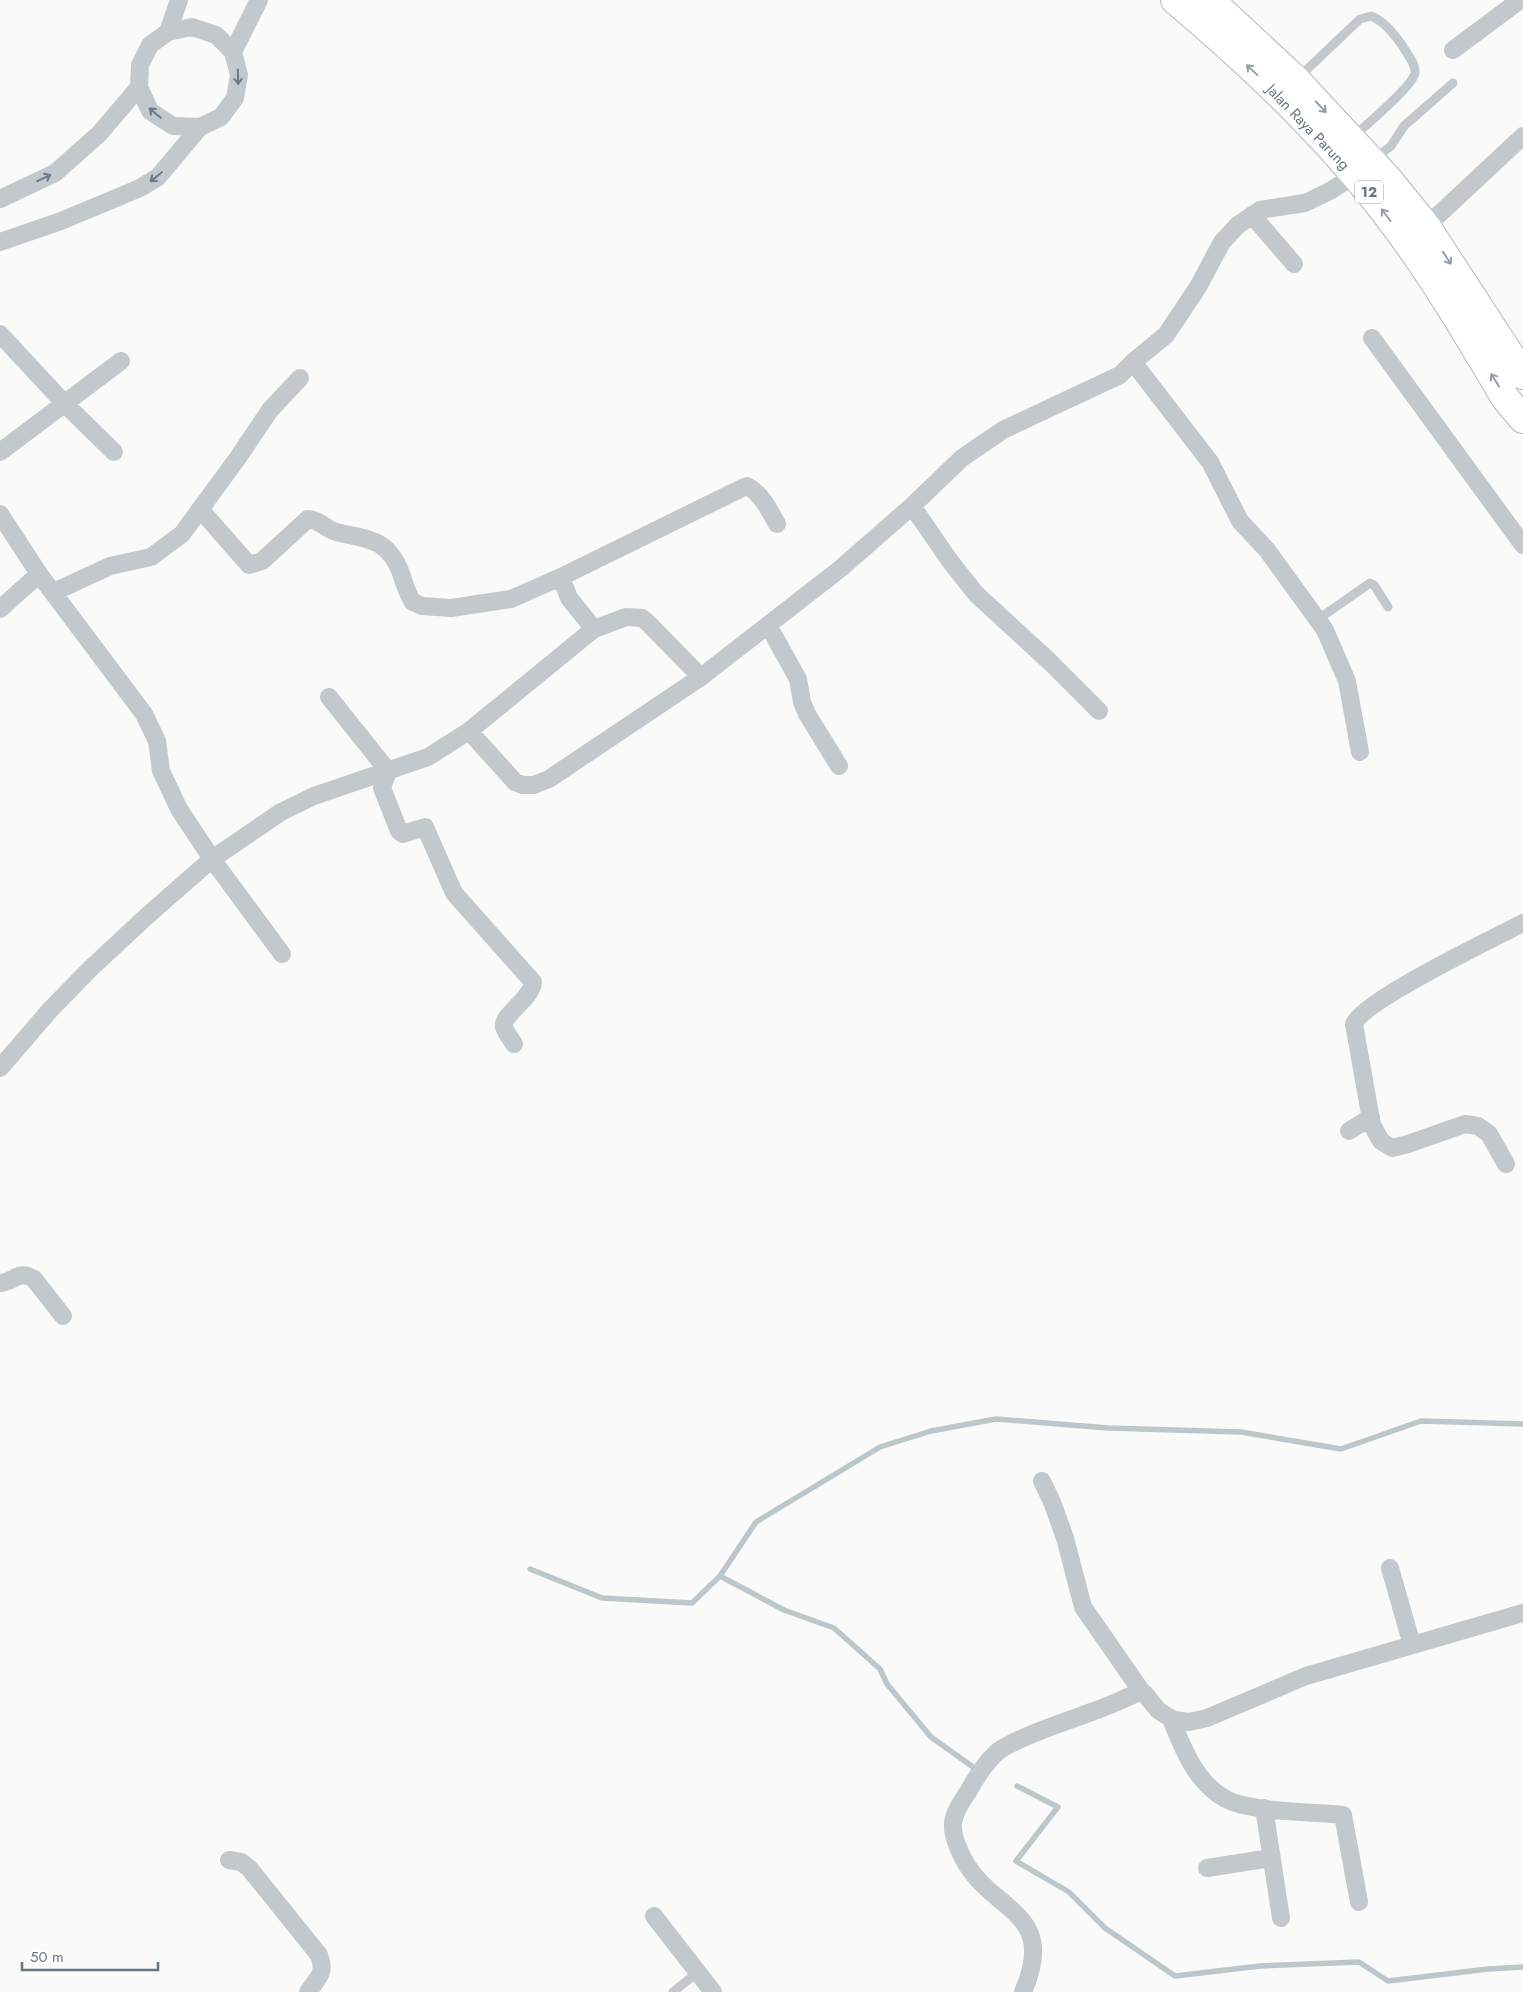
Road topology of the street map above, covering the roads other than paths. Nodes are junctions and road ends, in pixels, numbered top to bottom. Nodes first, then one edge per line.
1 (180, 0) edge
2 (260, 0) edge
3 (1175, 0) edge
4 (1210, 0) edge
5 (1520, 0) edge
6 (168, 32) junction
7 (1453, 50) dead end
8 (233, 52) junction
9 (1452, 83) dead end
10 (139, 87) junction
11 (1288, 88) junction
12 (200, 127) junction
13 (1523, 136) edge
14 (1344, 147) junction
15 (1363, 168) junction
16 (0, 199) edge
17 (1256, 212) junction
18 (1417, 234) junction
19 (0, 242) edge
20 (1294, 264) dead end
21 (0, 334) edge
22 (1372, 338) dead end
23 (121, 361) dead end
24 (1132, 362) junction
25 (1523, 375) edge
26 (300, 378) dead end
27 (64, 404) junction
28 (1523, 419) edge
29 (0, 452) edge
30 (114, 452) dead end
31 (912, 506) junction
32 (200, 509) junction
33 (0, 514) edge
34 (777, 524) dead end
35 (1523, 545) edge
36 (40, 574) junction
37 (561, 577) junction
38 (54, 592) junction
39 (1388, 607) dead end
40 (0, 609) edge
41 (1317, 620) junction
42 (768, 625) junction
43 (594, 629) junction
44 (701, 677) junction
45 (329, 698) dead end
46 (1099, 711) dead end
47 (469, 731) junction
48 (1360, 752) dead end
49 (839, 766) dead end
50 (388, 771) junction
51 (212, 859) junction
52 (1523, 923) edge
53 (282, 954) dead end
54 (514, 1044) dead end
55 (0, 1068) edge
56 (1371, 1117) junction
57 (1348, 1131) dead end
58 (1506, 1164) dead end
59 (0, 1283) edge
60 (63, 1316) dead end
61 (1042, 1481) dead end
62 (1390, 1568) dead end
63 (1523, 1613) edge
64 (1412, 1645) junction
65 (1142, 1692) junction
66 (1171, 1719) junction
67 (1264, 1808) junction
68 (1271, 1858) junction
69 (229, 1860) dead end
70 (1208, 1868) dead end
71 (1359, 1902) dead end
72 (654, 1916) dead end
73 (1281, 1918) dead end
74 (698, 1972) junction
75 (308, 1992) edge
76 (673, 1992) edge
77 (713, 1992) edge
78 (1023, 1992) edge

1 - 6 street
2 - 8 street
11 -> 3 highway, Jalan Raya Parung / 12
4 - 11 highway, Jalan Raya Parung / 12
5 - 7 street
6 - 8 street
6 - 10 street
8 -> 12 street
9 - 15 lane
12 -> 10 street
16 -> 10 street
11 - 14 highway, Jalan Raya Parung / 12
11 - 14 lane
12 -> 19 street
13 - 18 street
14 - 15 highway, Jalan Raya Parung / 12
15 - 17 street
15 - 18 highway, Jalan Raya Parung / 12
17 - 20 street
17 - 24 street
18 -> 25 highway, Jalan Raya Parung / 12
28 -> 18 highway, Jalan Raya Parung / 12
21 - 27 street
22 - 35 street
23 - 27 street
24 - 31 street
24 - 41 street
26 - 32 street
27 - 29 street
27 - 30 street
31 - 42 street
31 - 46 street
32 - 37 street
32 - 38 street
33 - 36 street
34 - 37 street
36 - 38 street
36 - 40 street
37 - 43 street
38 - 51 street
39 - 41 lane
41 - 48 street
42 - 44 street
42 - 49 street
43 - 44 street
43 - 47 street
44 - 47 street
45 - 50 street
47 - 50 street
50 - 51 street
50 - 54 street
51 - 53 street
51 - 55 street
52 - 56 street
56 - 57 street
56 - 58 street
59 - 60 street
61 - 65 street
62 - 64 street
63 - 64 street
64 - 66 street
65 - 66 street
65 - 78 street
66 - 67 street
67 - 68 street
67 - 71 street
68 - 70 street
68 - 73 street
69 - 75 street
72 - 74 street
74 - 76 lane
74 - 77 street

